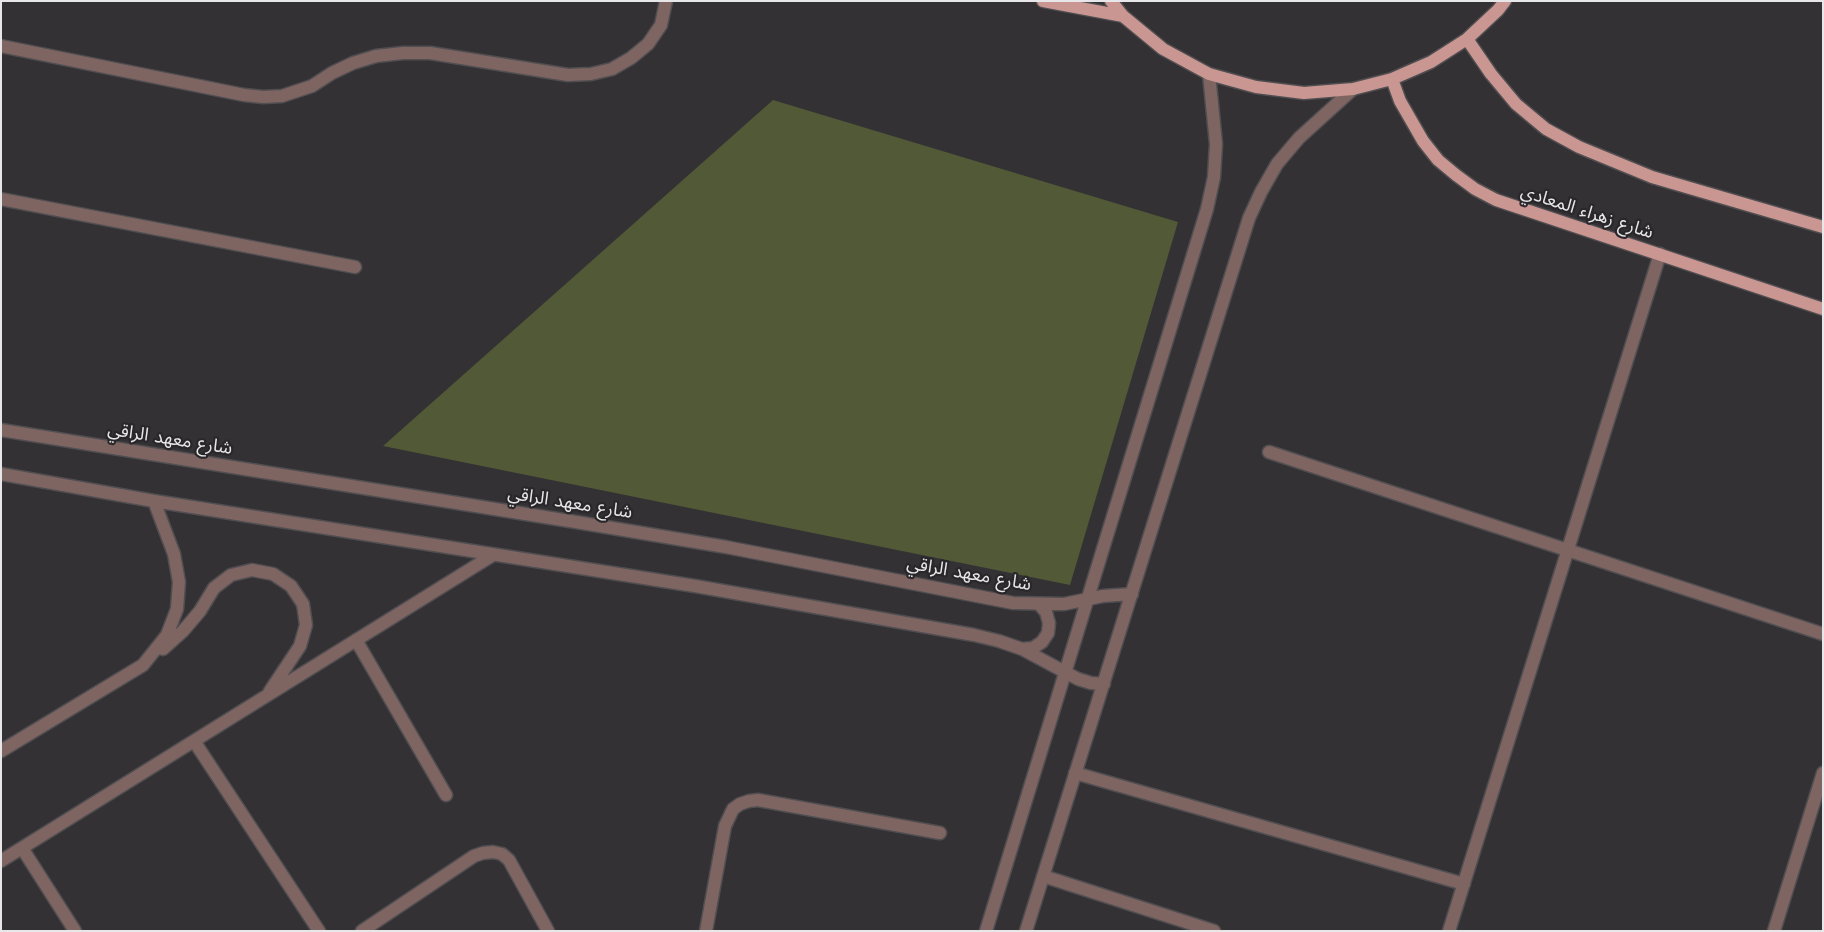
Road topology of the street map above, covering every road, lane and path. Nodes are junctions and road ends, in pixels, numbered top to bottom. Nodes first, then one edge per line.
1 (666, 1) edge
2 (1043, 1) edge
3 (1111, 1) edge
4 (1505, 1) edge
5 (1123, 16) junction
6 (1467, 39) junction
7 (1, 46) edge
8 (1209, 74) junction
9 (1392, 79) junction
10 (1353, 89) junction
11 (1, 199) edge
12 (1823, 228) edge
13 (1660, 254) junction
14 (355, 267) dead end
15 (1823, 309) edge
16 (1, 430) edge
17 (1269, 452) dead end
18 (1, 474) edge
19 (154, 501) junction
20 (1567, 550) junction
21 (493, 555) junction
22 (1132, 594) junction
23 (1089, 600) junction
24 (1039, 604) junction
25 (1823, 634) edge
26 (356, 640) junction
27 (1022, 649) junction
28 (143, 665) junction
29 (1066, 672) junction
30 (1104, 684) junction
31 (267, 696) junction
32 (194, 741) junction
33 (1, 751) edge
34 (1075, 773) junction
35 (1823, 773) edge
36 (446, 795) dead end
37 (940, 833) dead end
38 (22, 848) junction
39 (1, 861) edge
40 (1043, 876) junction
41 (1464, 884) junction
42 (75, 931) edge
43 (319, 931) edge
44 (362, 931) edge
45 (548, 931) edge
46 (706, 931) edge
47 (986, 931) edge
48 (1026, 931) edge
49 (1214, 931) edge
50 (1449, 931) edge
51 (1774, 931) edge

1 - 7 street
2 - 5 main road
3 - 5 main road
4 - 6 main road
5 - 8 main road
6 - 9 main road
6 - 12 main road
8 - 10 main road
8 - 23 street
9 - 10 main road
9 - 13 main road, شارع زهراء المعادي
10 - 22 street
11 - 14 street
13 - 15 main road, شارع زهراء المعادي
13 - 20 street
16 - 24 street, شارع معهد الراقي
17 - 20 street
18 - 19 street
19 - 21 street
19 - 28 street
20 - 25 street
20 - 41 street
21 - 26 street
21 - 27 street
22 - 23 street, شارع معهد الراقي
22 - 30 street
23 - 24 street, شارع معهد الراقي
23 - 29 street
24 - 27 street
26 - 31 street
26 - 36 street
27 - 29 street
28 - 31 street
28 - 33 street
29 - 30 street
29 - 47 street
30 - 34 street
31 - 32 street
32 - 38 street
32 - 43 street
34 - 40 street
34 - 41 street
35 - 51 street
37 - 46 street
38 - 39 street
38 - 42 street
40 - 48 street
40 - 49 street
41 - 50 street
44 - 45 street

